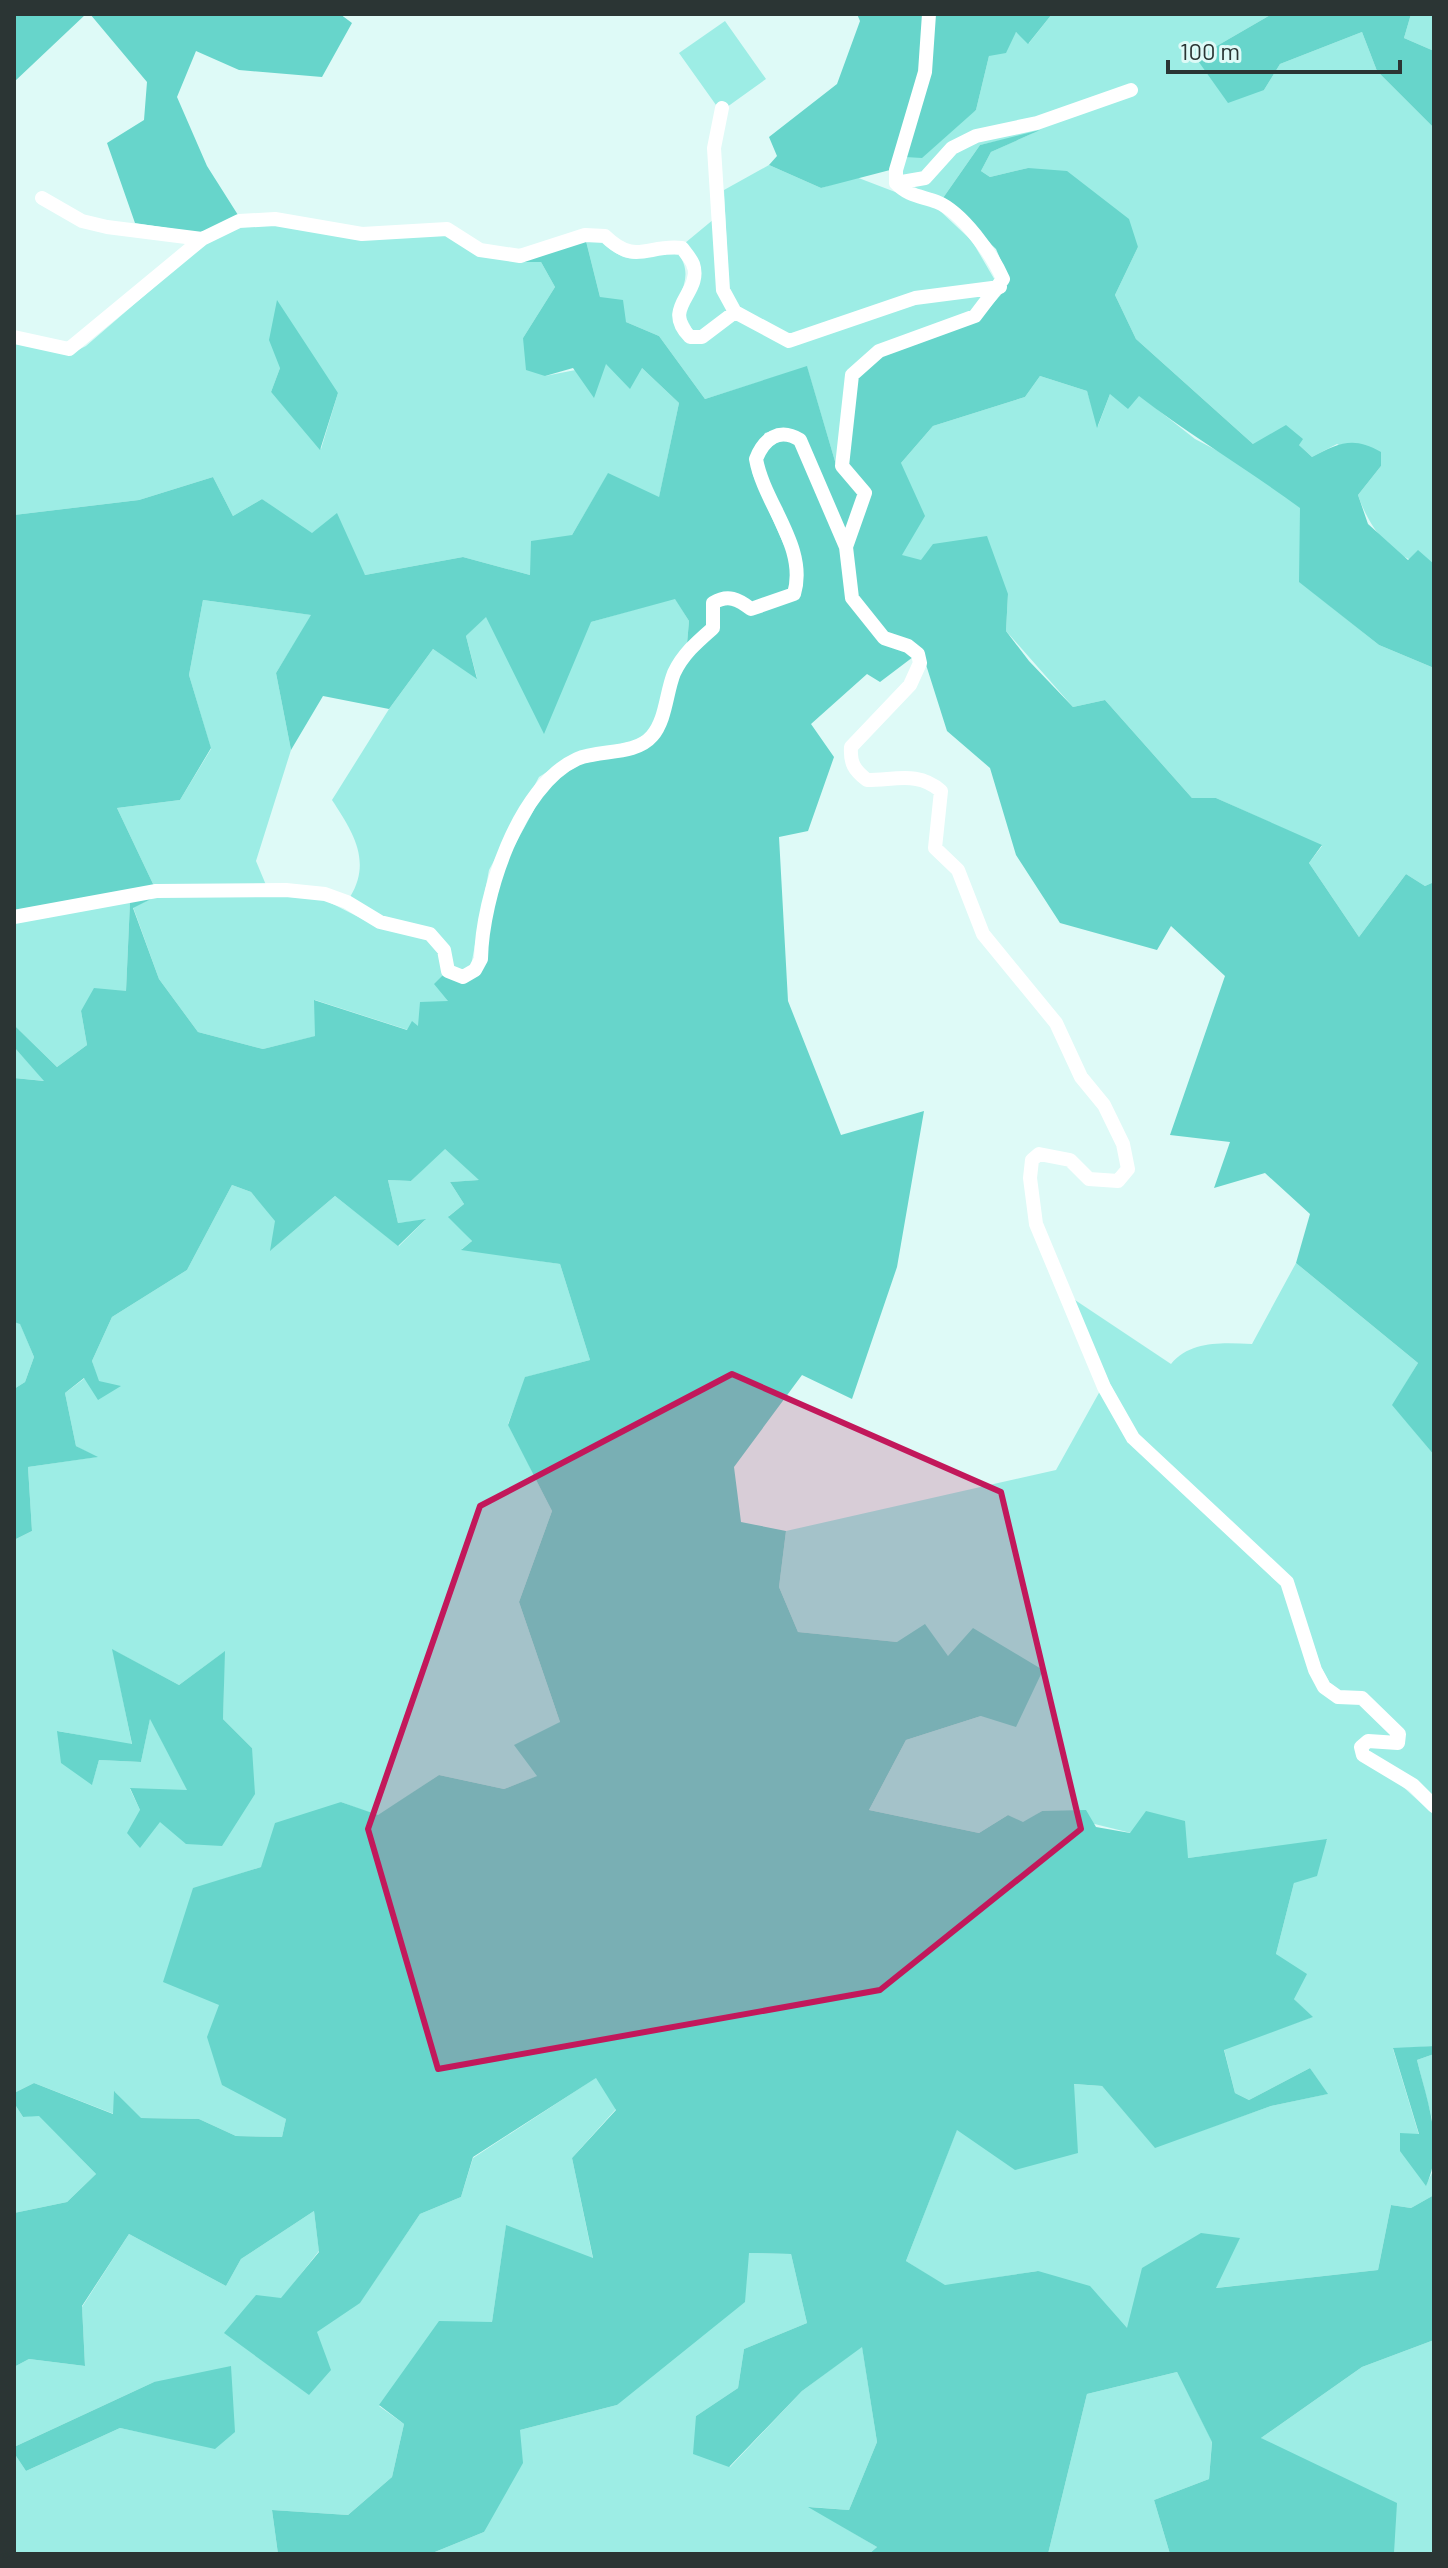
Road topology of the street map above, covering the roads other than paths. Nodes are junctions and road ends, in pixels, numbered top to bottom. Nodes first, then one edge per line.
1 (929, 14) edge
2 (1131, 90) dead end
3 (722, 108) dead end
4 (896, 183) junction
5 (42, 198) dead end
6 (202, 239) junction
7 (1000, 287) junction
8 (735, 312) junction
9 (14, 337) edge
10 (846, 547) junction
11 (14, 917) edge
12 (1434, 1806) edge

1 - 4 street
2 - 4 street
3 - 8 street
4 - 7 street
5 - 6 street
6 - 8 street
6 - 9 street
7 - 8 street
7 - 10 street
10 - 11 street
10 - 12 street

